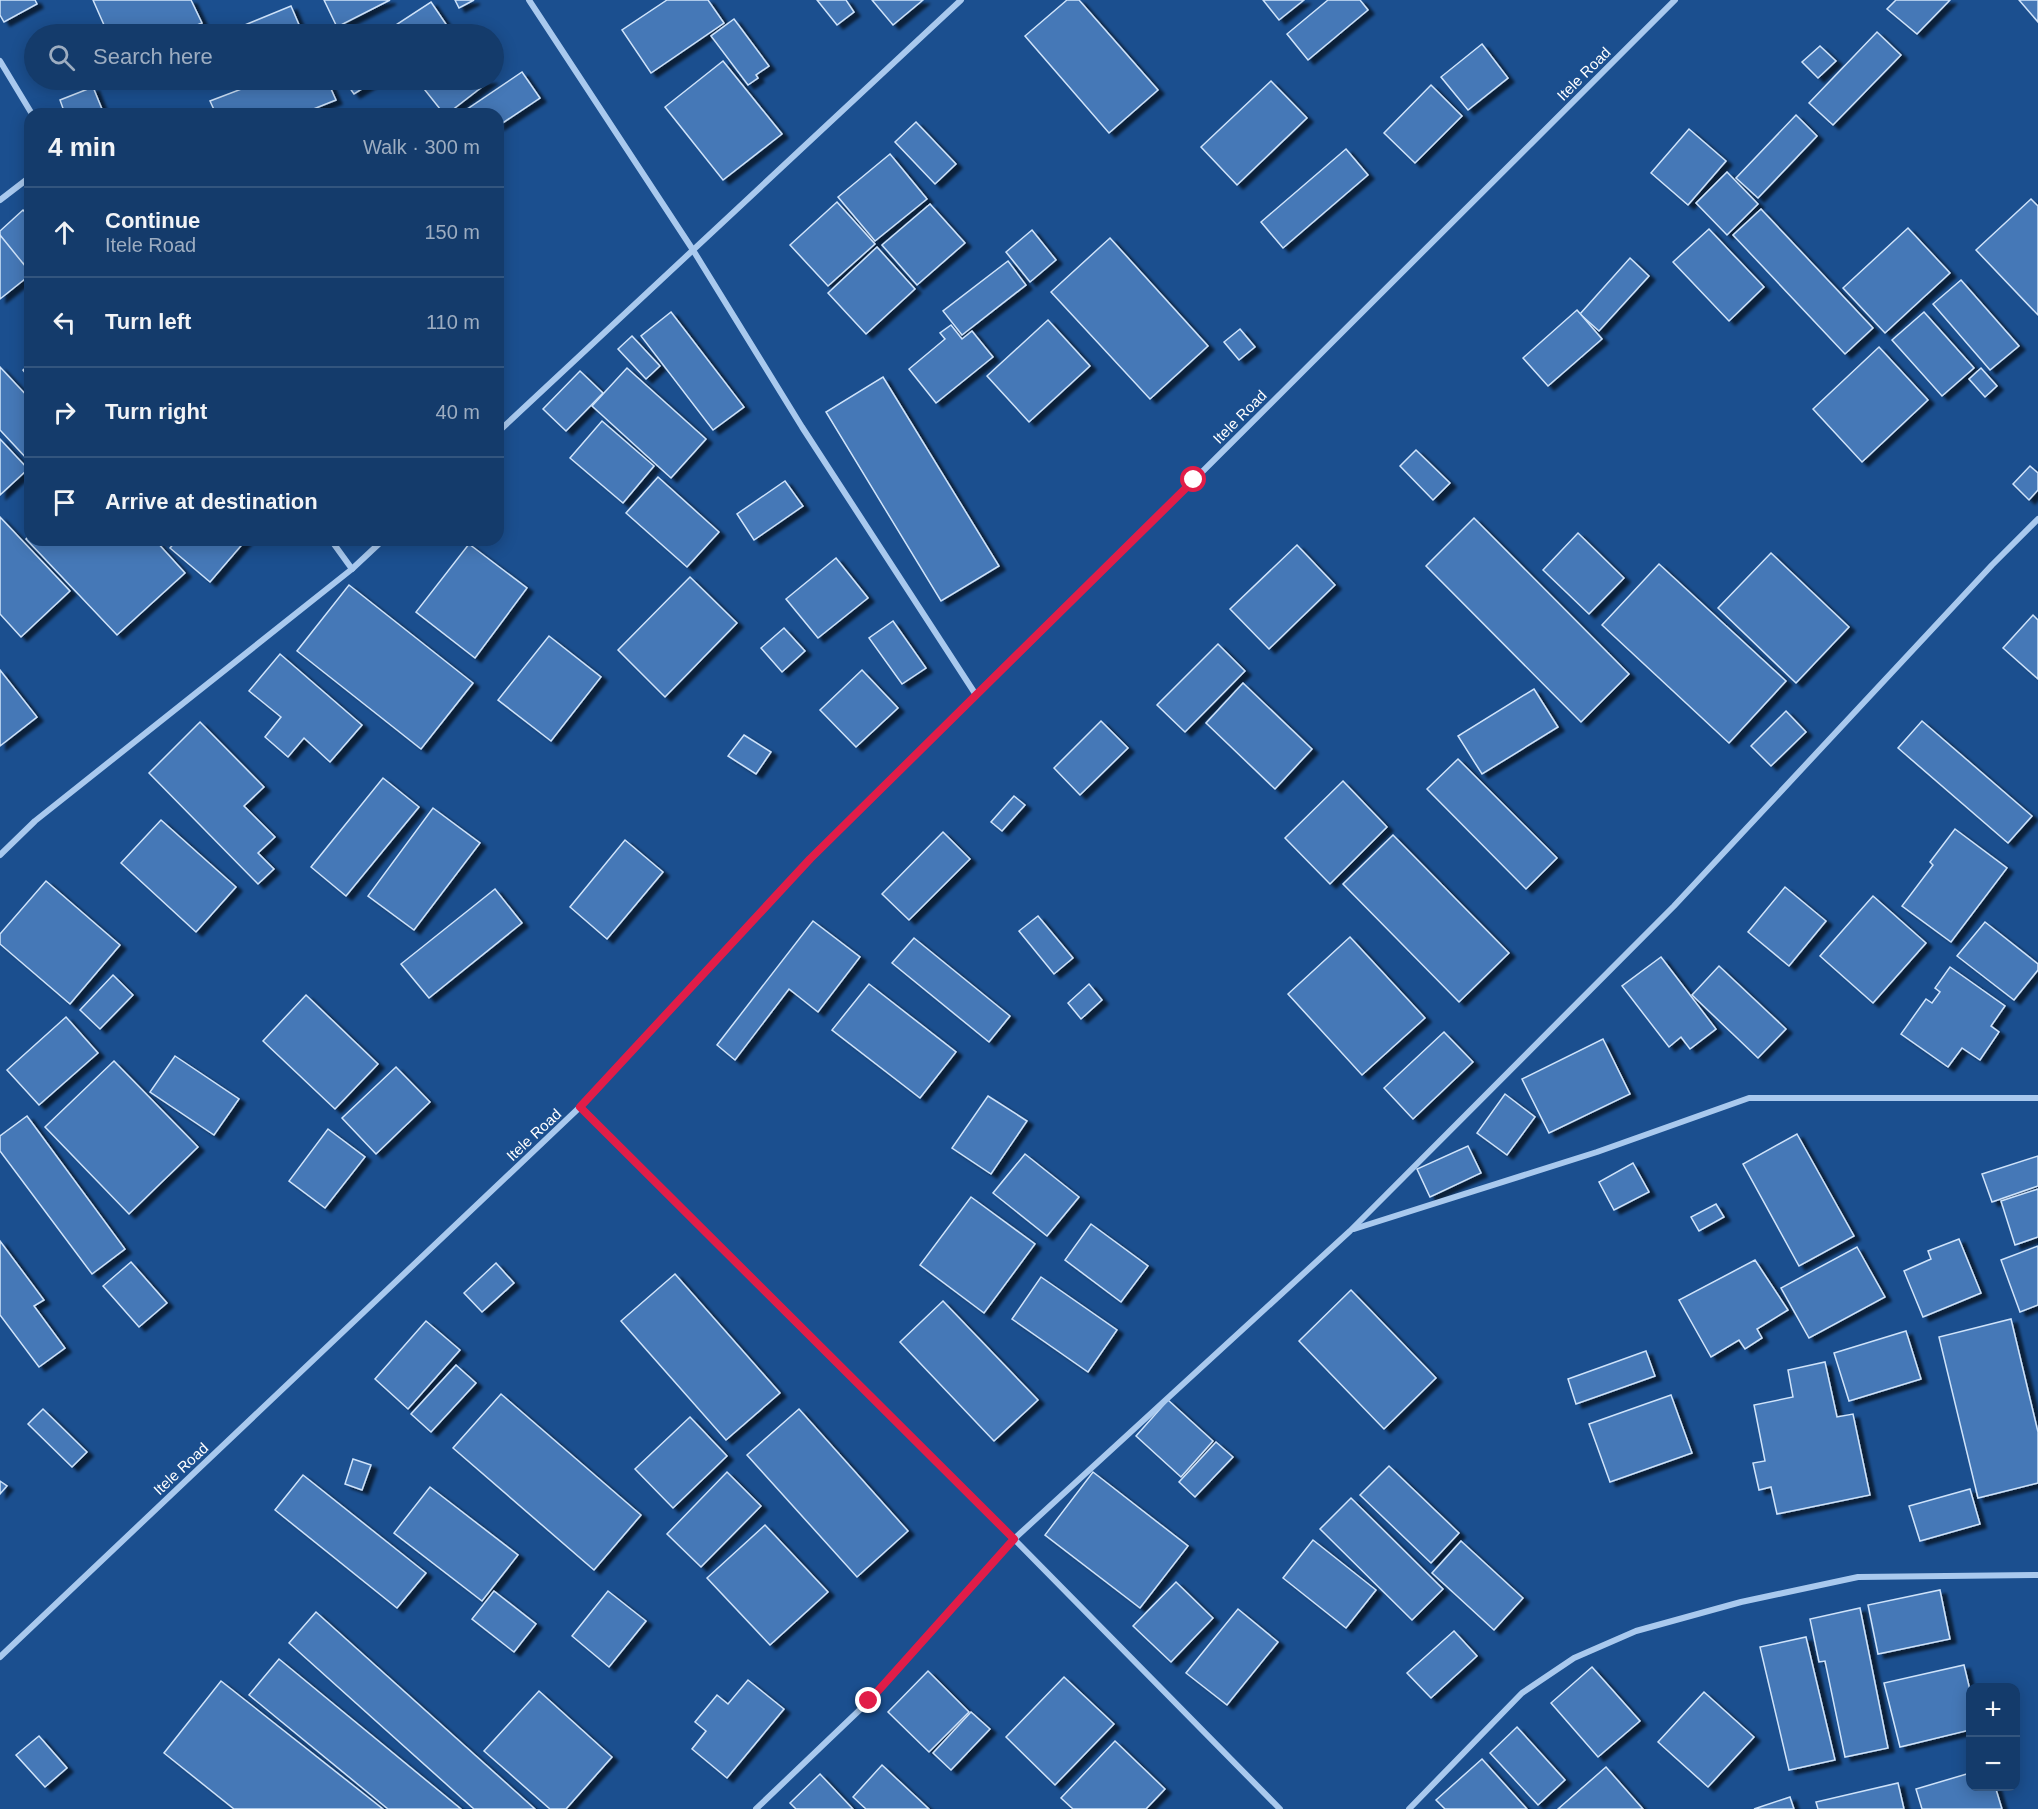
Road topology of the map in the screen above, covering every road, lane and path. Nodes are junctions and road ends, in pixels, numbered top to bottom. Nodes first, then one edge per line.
1 (529, 0) edge
2 (961, 0) edge
3 (1675, 0) edge
4 (0, 61) edge
5 (28, 108) edge
6 (24, 182) edge
7 (0, 200) edge
8 (693, 250) junction
9 (504, 426) edge
10 (2038, 519) edge
11 (336, 546) edge
12 (377, 546) edge
13 (352, 569) junction
14 (976, 695) junction
15 (0, 855) edge
16 (2038, 1098) edge
17 (580, 1107) junction
18 (1350, 1231) junction
19 (1014, 1539) junction
20 (2038, 1575) edge
21 (0, 1657) edge
22 (756, 1809) edge
23 (1280, 1809) edge
24 (1408, 1809) edge

1 - 8 street
2 - 8 street
3 - 14 street, Itele Road
4 - 5 street
6 - 7 street
8 - 9 street
8 - 14 street
10 - 18 street
11 - 13 street
12 - 13 street
13 - 15 street
14 - 17 street, Itele Road
16 - 18 street
17 - 19 street
17 - 21 street, Itele Road
18 - 19 street
19 - 22 street
19 - 23 street
20 - 24 street

